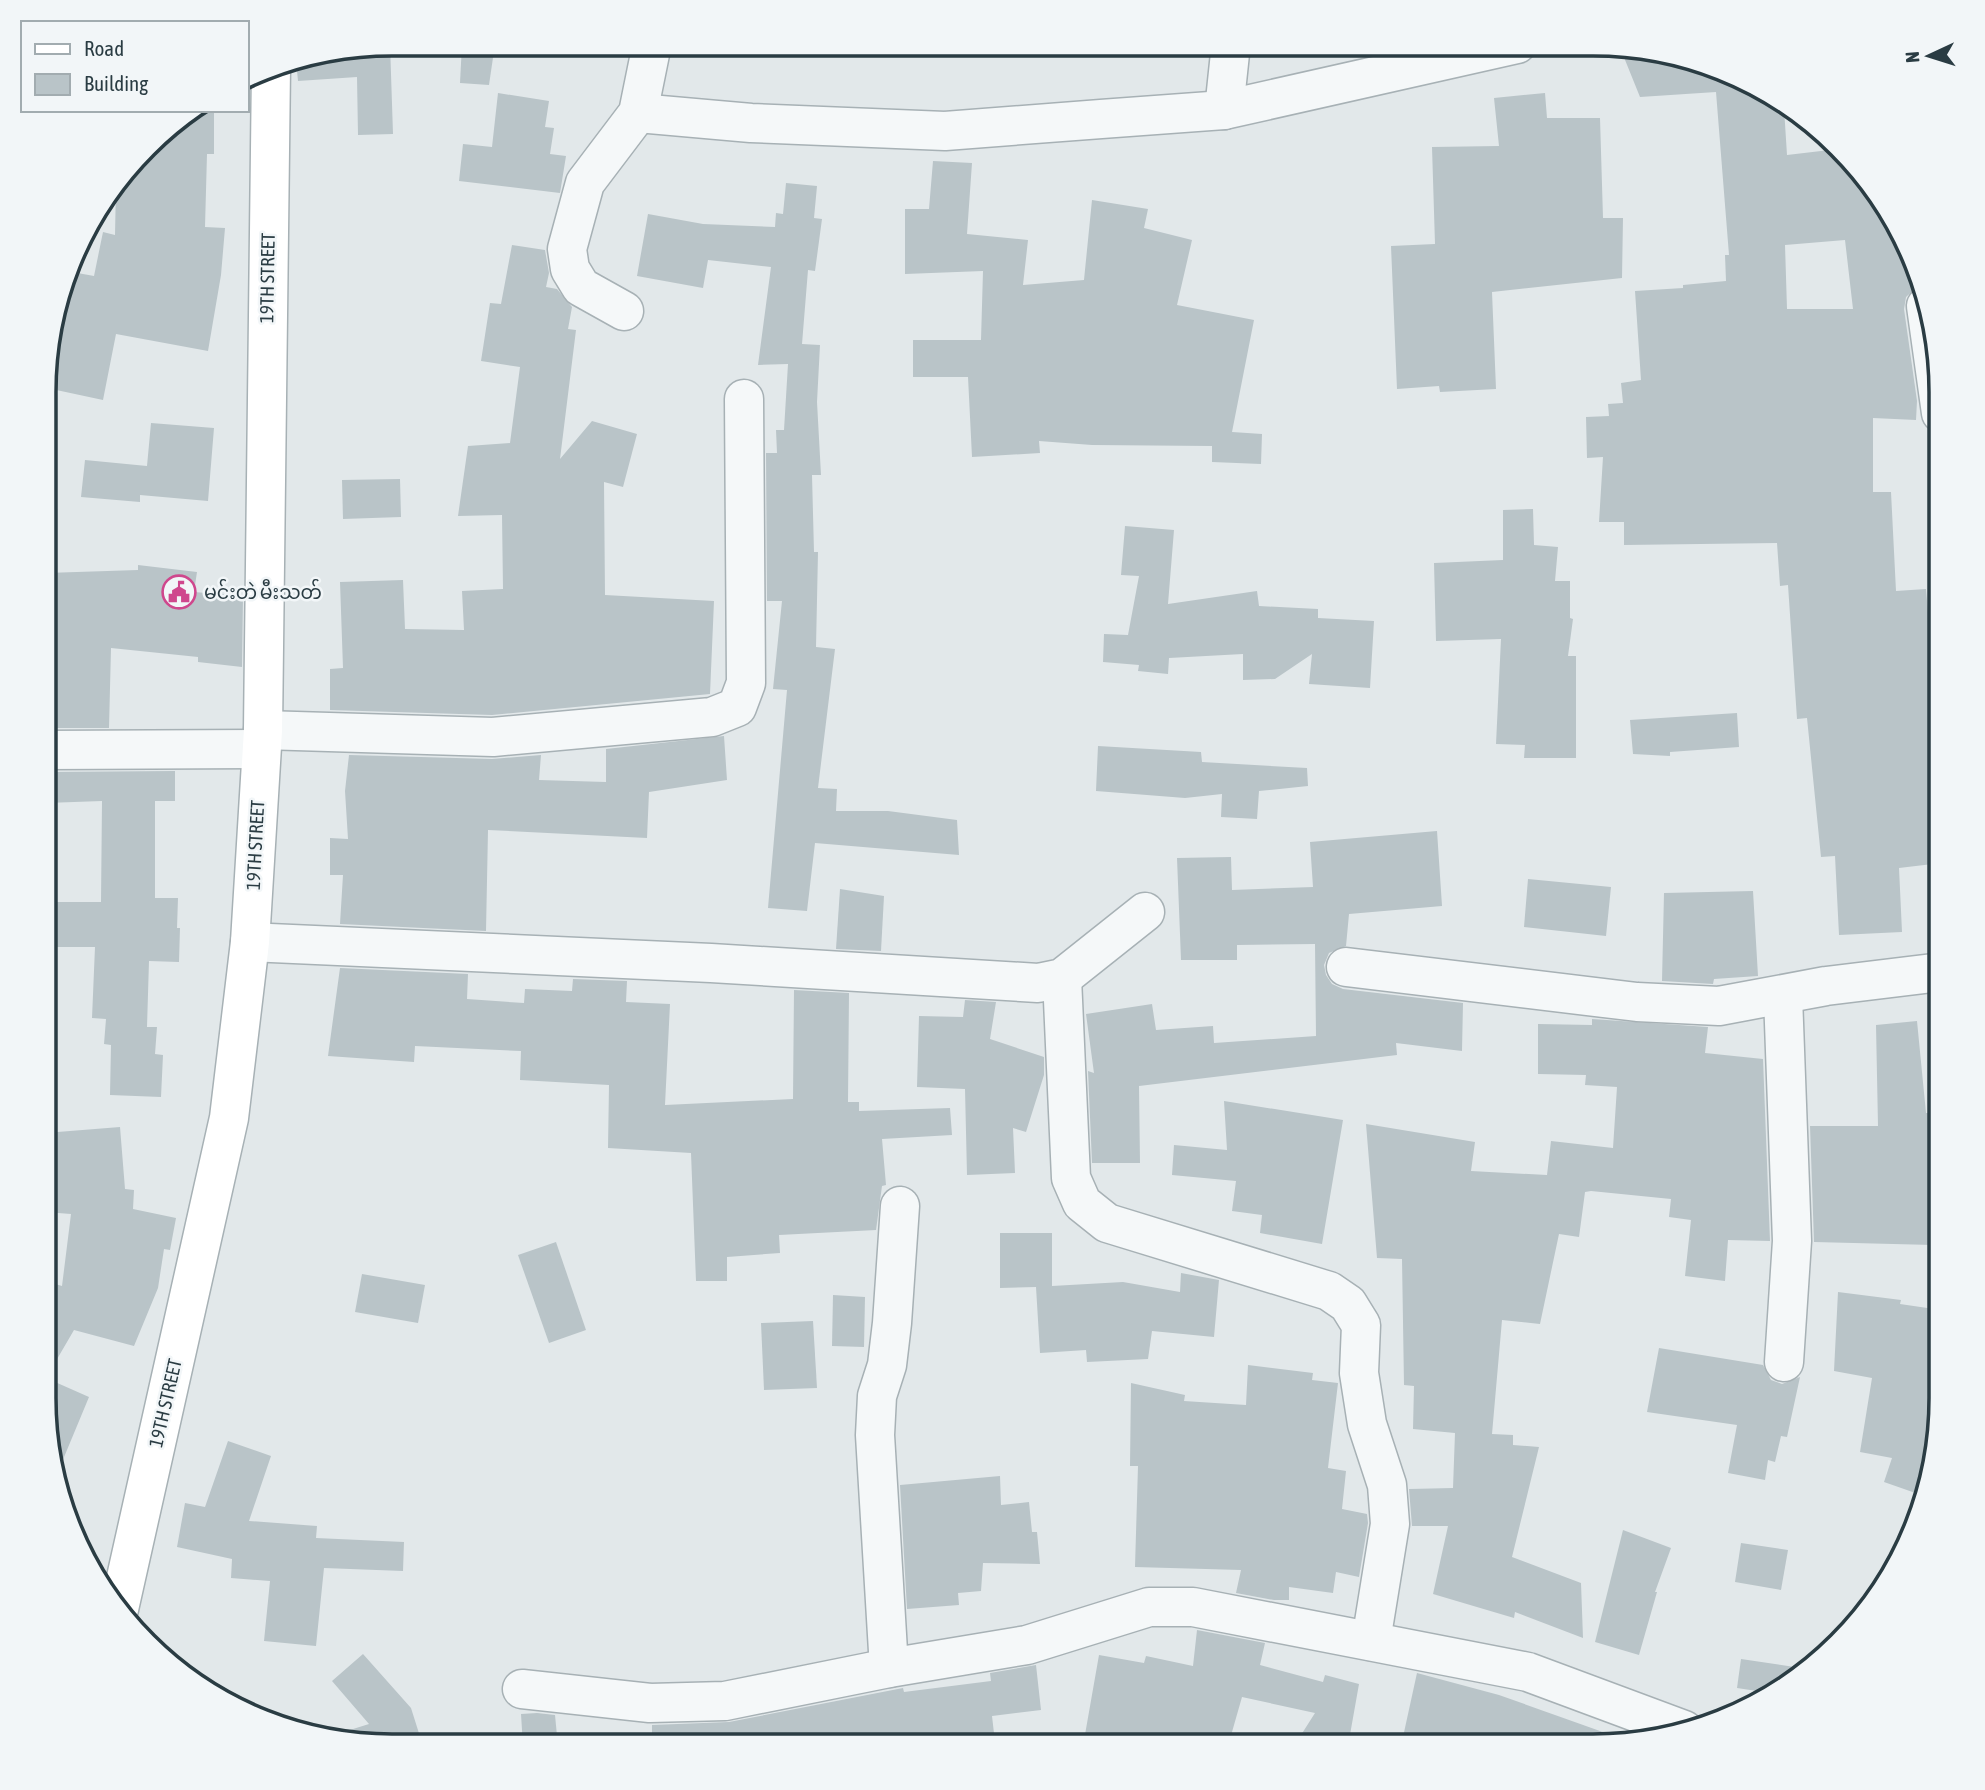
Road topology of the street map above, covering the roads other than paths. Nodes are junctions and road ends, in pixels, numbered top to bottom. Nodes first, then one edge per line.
1 (650, 56) edge
2 (1230, 56) edge
3 (1464, 56) edge
4 (263, 90) edge
5 (1224, 110) junction
6 (638, 113) junction
7 (624, 311) dead end
8 (744, 399) dead end
9 (262, 739) junction
10 (56, 749) edge
11 (1145, 912) dead end
12 (250, 942) junction
13 (1346, 967) dead end
14 (1929, 973) edge
15 (1062, 978) junction
16 (1783, 996) junction
17 (900, 1206) dead end
18 (1784, 1362) dead end
19 (121, 1597) edge
20 (1371, 1641) junction
21 (889, 1668) junction
22 (523, 1689) dead end
23 (1671, 1725) edge

1 - 6 street
2 - 5 street
3 - 5 street
4 - 9 street, 19TH STREET
5 - 6 street
6 - 7 street
8 - 9 street
9 - 10 street
9 - 12 street, 19TH STREET
11 - 15 street
12 - 15 street
12 - 19 street, 19TH STREET
13 - 16 street
14 - 16 street
15 - 20 street
16 - 18 street
17 - 21 street
20 - 21 street
20 - 23 street
21 - 22 street

